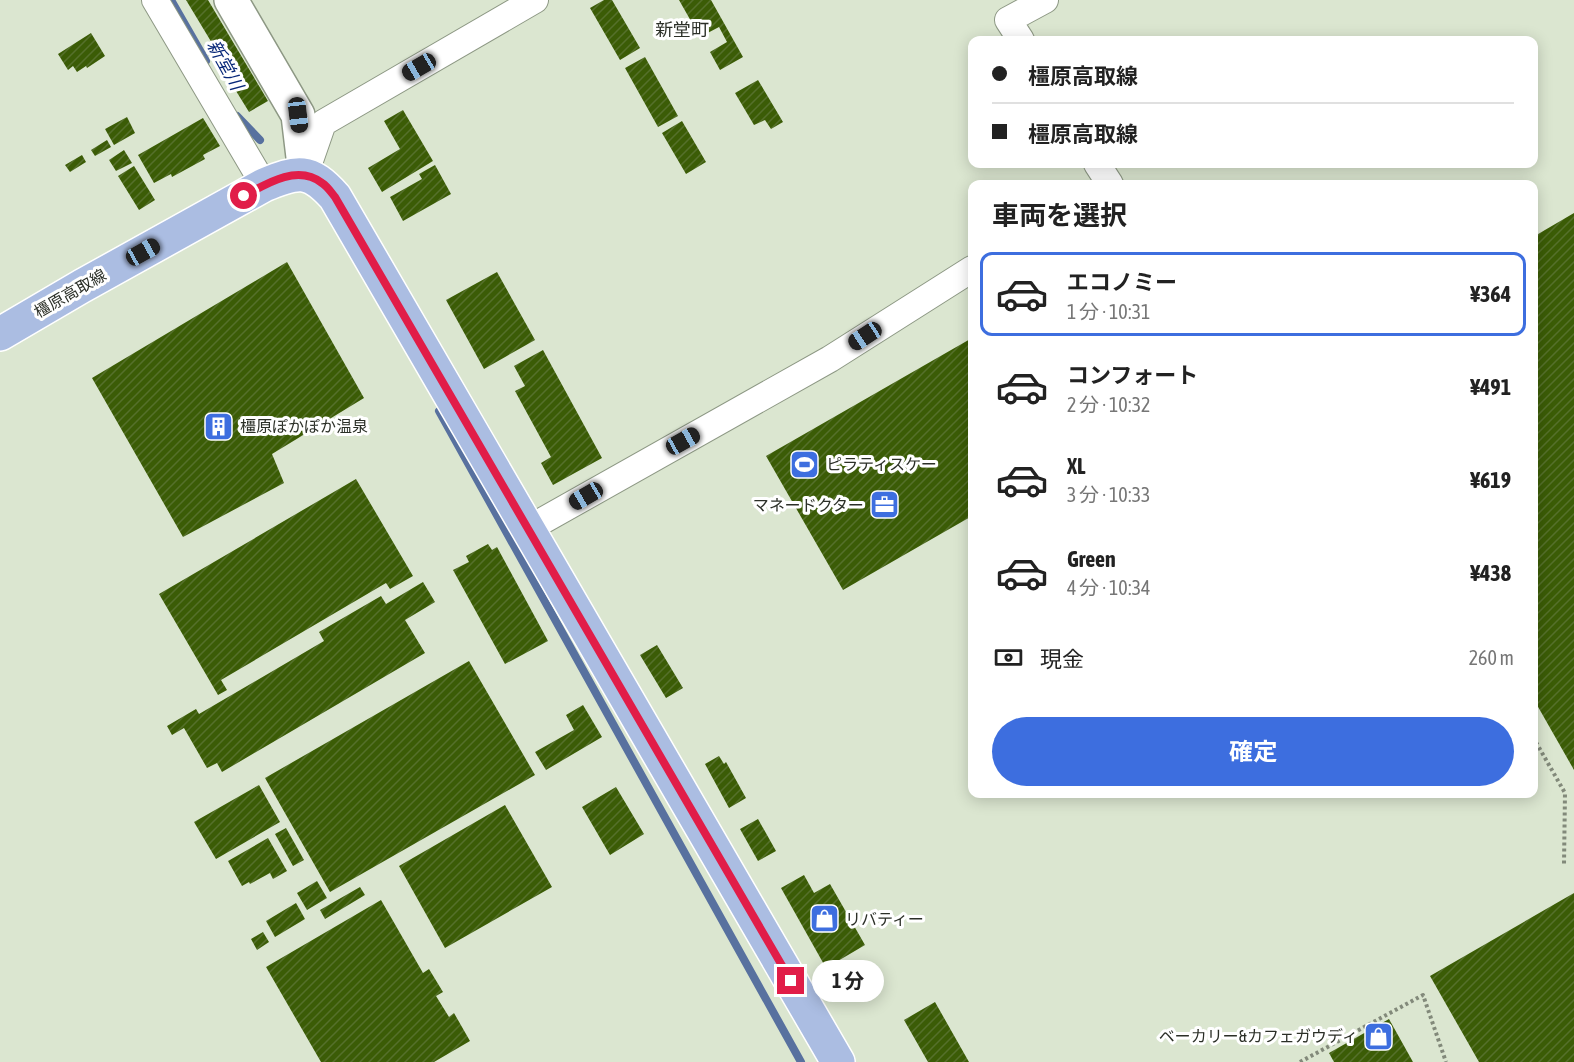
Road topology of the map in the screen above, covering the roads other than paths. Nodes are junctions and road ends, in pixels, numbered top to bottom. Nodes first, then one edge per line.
1 (155, 0) edge
2 (231, 0) edge
3 (535, 0) edge
4 (1044, 0) edge
5 (1018, 36) edge
6 (305, 174) junction
7 (264, 185) junction
8 (968, 272) edge
9 (0, 334) edge
10 (528, 529) junction
11 (838, 1062) edge

1 - 7 street
2 - 6 street
3 - 6 street
4 - 5 street
6 - 7 main road, 橿原高取線
6 - 10 main road
7 - 9 main road, 橿原高取線
8 - 10 street
10 - 11 main road

